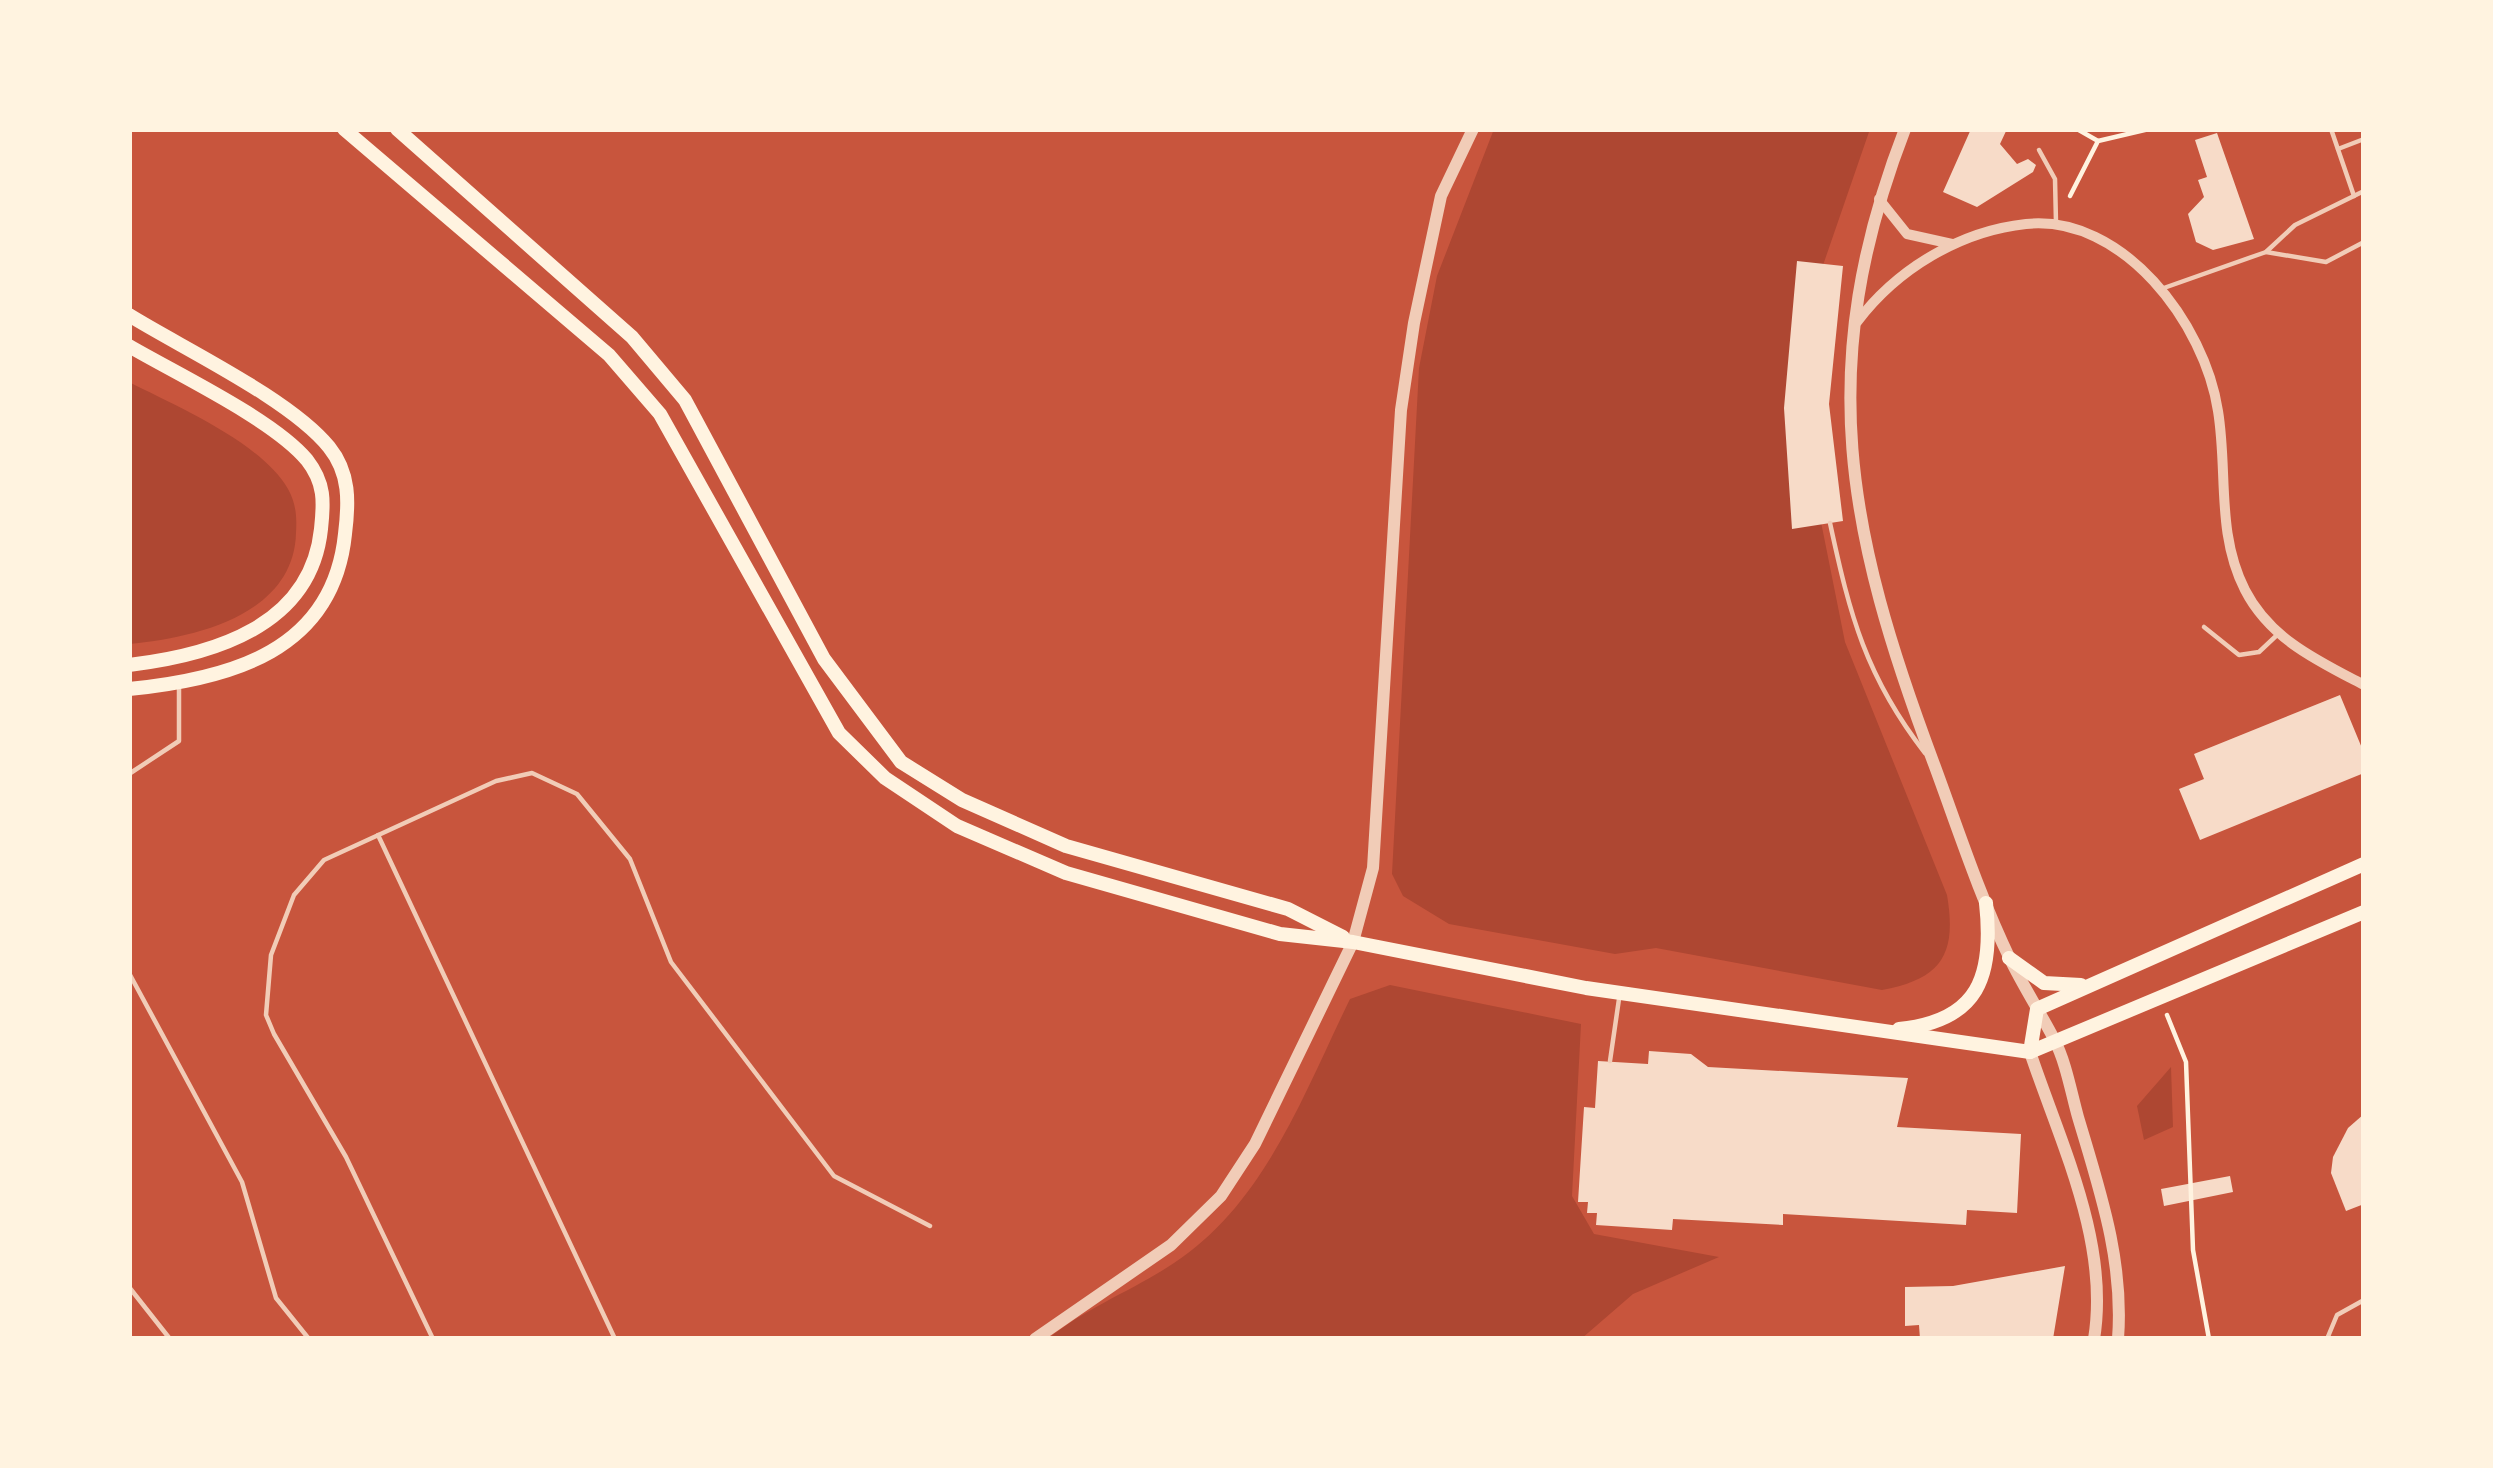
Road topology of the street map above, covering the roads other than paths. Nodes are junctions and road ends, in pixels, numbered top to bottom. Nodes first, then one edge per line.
1 (344, 129) edge
2 (397, 129) edge
3 (1473, 129) edge
4 (1905, 129) edge
5 (2331, 129) edge
6 (2364, 139) edge
7 (2338, 149) junction
8 (2039, 150) dead end
9 (2364, 191) edge
10 (2354, 196) junction
11 (1879, 199) junction
12 (2056, 224) junction
13 (2364, 242) edge
14 (1956, 244) junction
15 (2266, 252) junction
16 (2159, 290) junction
17 (129, 315) edge
18 (1852, 330) junction
19 (129, 346) edge
20 (1830, 523) dead end
21 (2204, 627) dead end
22 (2278, 634) junction
23 (129, 664) edge
24 (179, 684) junction
25 (2364, 686) edge
26 (129, 689) edge
27 (1934, 764) junction
28 (129, 774) edge
29 (378, 835) junction
30 (2364, 864) edge
31 (1987, 903) junction
32 (2364, 912) edge
33 (1353, 942) junction
34 (2009, 958) junction
35 (129, 973) edge
36 (2092, 984) junction
37 (1620, 993) junction
38 (2037, 1009) junction
39 (1876, 1031) junction
40 (2056, 1043) junction
41 (2030, 1052) junction
42 (1610, 1060) dead end
43 (930, 1226) dead end
44 (129, 1287) edge
45 (2364, 1300) edge
46 (170, 1339) edge
47 (309, 1339) edge
48 (434, 1339) edge
49 (615, 1339) edge
50 (1035, 1339) edge
51 (2094, 1339) edge
52 (2118, 1339) edge
53 (2327, 1339) edge

1 - 33 main road
2 - 33 main road
3 - 33 street
4 - 11 street
5 - 7 lane
6 - 7 lane
7 - 10 lane
8 - 12 lane
9 - 10 lane
10 - 15 lane
11 - 14 street
11 - 18 street
12 - 14 street
12 - 16 street
13 - 15 lane
14 - 18 street
15 - 16 lane
16 - 22 street
17 - 24 main road
18 - 27 street
19 - 23 main road
20 - 27 lane
21 - 22 lane
22 - 25 street
24 - 26 main road
24 - 28 lane
27 - 31 street
29 - 43 lane
29 - 48 lane
29 - 49 lane
30 - 36 main road
31 - 34 street
31 - 39 main road
32 - 40 main road
33 - 37 main road
33 - 50 street
34 - 36 main road
34 - 38 street
35 - 47 lane
36 - 38 main road
37 - 39 main road
37 - 42 lane
38 - 40 street
38 - 41 main road
39 - 41 main road
40 - 41 main road
40 - 52 street
41 - 51 street
44 - 46 lane
45 - 53 lane

